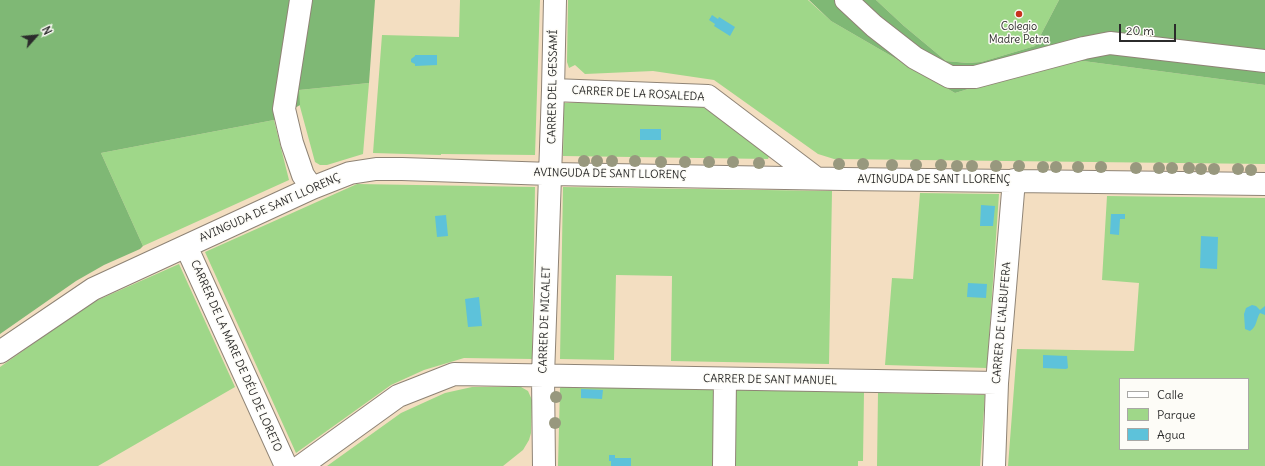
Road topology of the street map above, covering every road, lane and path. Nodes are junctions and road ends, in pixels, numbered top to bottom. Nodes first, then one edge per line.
1 (301, 0) edge
2 (555, 0) edge
3 (846, 0) edge
4 (1265, 61) edge
5 (553, 90) junction
6 (551, 174) junction
7 (816, 178) junction
8 (1014, 180) junction
9 (1265, 184) edge
10 (312, 188) junction
11 (186, 246) junction
12 (0, 352) edge
13 (543, 376) junction
14 (725, 379) junction
15 (996, 384) junction
16 (539, 462) edge
17 (286, 466) edge
18 (301, 466) edge
19 (724, 466) edge
20 (994, 466) edge

1 - 10 street
2 - 5 street, CARRER DEL GESSAMÍ
3 - 4 street
5 - 6 street, CARRER DEL GESSAMÍ
5 - 7 street, CARRER DE LA ROSALEDA
6 - 7 street, AVINGUDA DE SANT LLORENÇ
6 - 10 street, AVINGUDA DE SANT LLORENÇ
6 - 13 street, CARRER DE MICALET
7 - 8 street, AVINGUDA DE SANT LLORENÇ
8 - 9 street, AVINGUDA DE SANT LLORENÇ
8 - 15 street, CARRER DE L'ALBUFERA
10 - 11 street, AVINGUDA DE SANT LLORENÇ
11 - 12 street, AVINGUDA DE SANT LLORENÇ
11 - 17 street, CARRER DE LA MARE DE DÉU DE LORETO
13 - 14 street, CARRER DE SANT MANUEL
13 - 16 street, CARRER DE MICALET
13 - 18 street, CARRER DE SANT MANUEL
14 - 15 street, CARRER DE SANT MANUEL
14 - 19 street
15 - 20 street, CARRER DE L'ALBUFERA

